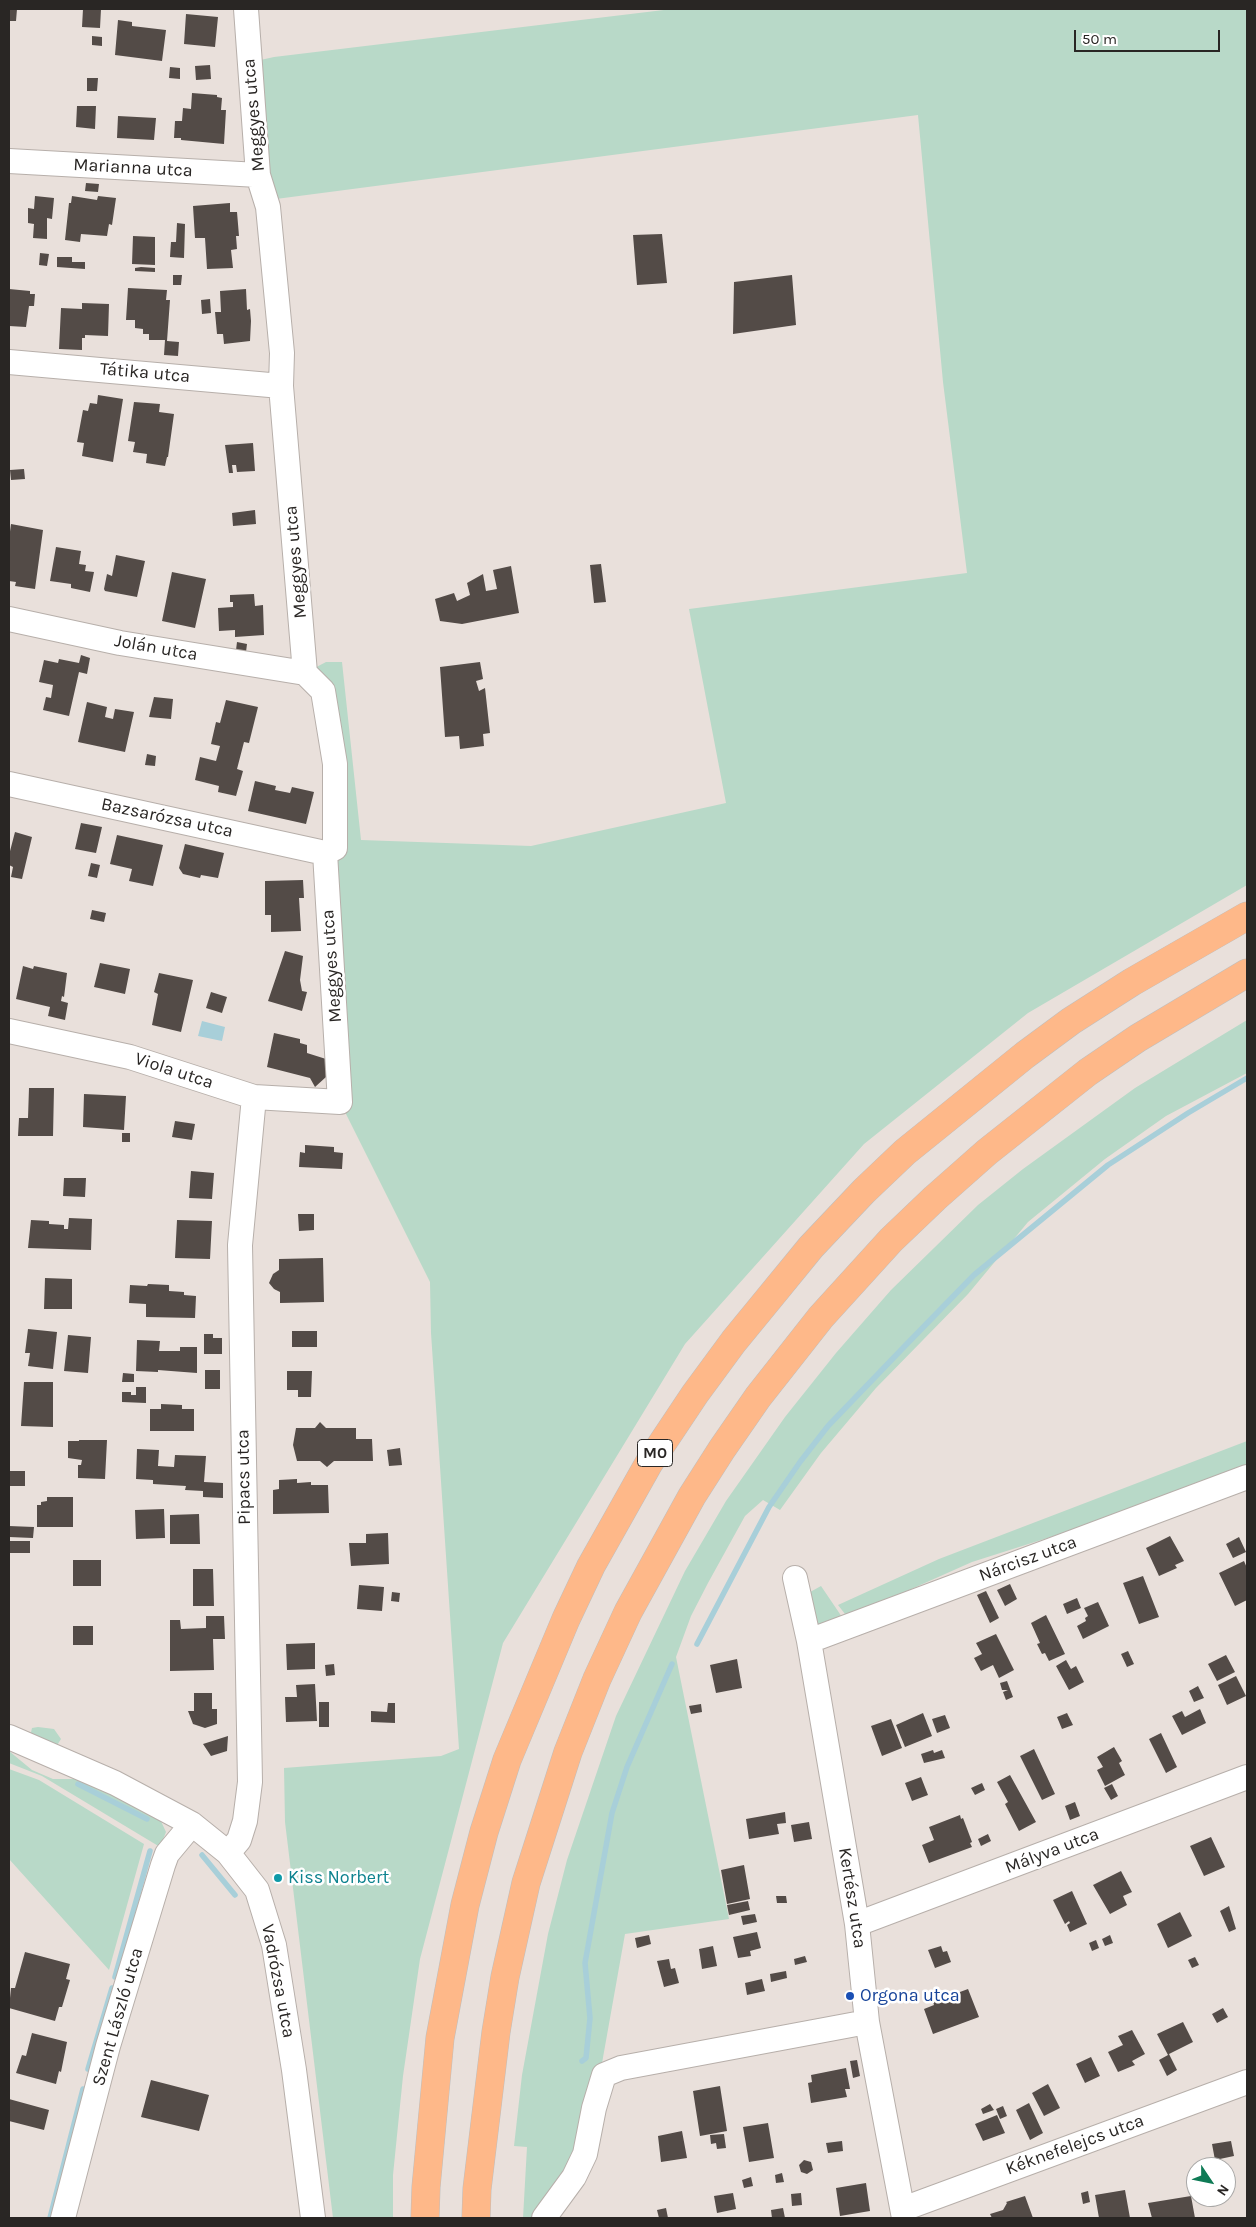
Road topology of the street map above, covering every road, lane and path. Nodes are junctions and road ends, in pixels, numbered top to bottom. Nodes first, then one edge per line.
1 (246, 9) edge
2 (9, 160) edge
3 (258, 175) junction
4 (9, 362) edge
5 (281, 386) junction
6 (9, 619) edge
7 (305, 673) junction
8 (9, 784) edge
9 (325, 853) junction
10 (1247, 916) edge
11 (1247, 973) edge
12 (9, 1031) edge
13 (254, 1097) junction
14 (340, 1102) joint
15 (1247, 1477) edge
16 (794, 1578) dead end
17 (810, 1641) junction
18 (9, 1738) edge
19 (1247, 1777) edge
20 (192, 1824) junction
21 (228, 1853) junction
22 (858, 1924) junction
23 (867, 2022) junction
24 (1247, 2082) edge
25 (903, 2214) edge
26 (63, 2218) edge
27 (313, 2218) edge
28 (425, 2218) edge
29 (476, 2218) edge
30 (544, 2218) edge

1 - 3 street, Meggyes utca
2 - 3 street, Marianna utca
3 - 5 street, Meggyes utca
4 - 5 street, Tátika utca
5 - 7 street, Meggyes utca
6 - 7 street, Jolán utca
7 - 9 street
8 - 9 street, Bazsarózsa utca
9 - 14 street, Meggyes utca
10 - 28 highway, M0
11 - 29 highway
12 - 13 street, Viola utca
13 - 14 street, Viola utca
13 - 21 street, Pipacs utca
15 - 17 street, Nárcisz utca
16 - 17 street, Kertész utca
17 - 22 street, Kertész utca
18 - 20 street, Vadrózsa utca
19 - 22 street, Mályva utca
20 - 21 street, Vadrózsa utca
20 - 26 street, Szent László utca
21 - 27 street, Vadrózsa utca
22 - 23 street, Kertész utca
23 - 25 street, Kertész utca
23 - 30 street
24 - 25 street, Kéknefelejcs utca

